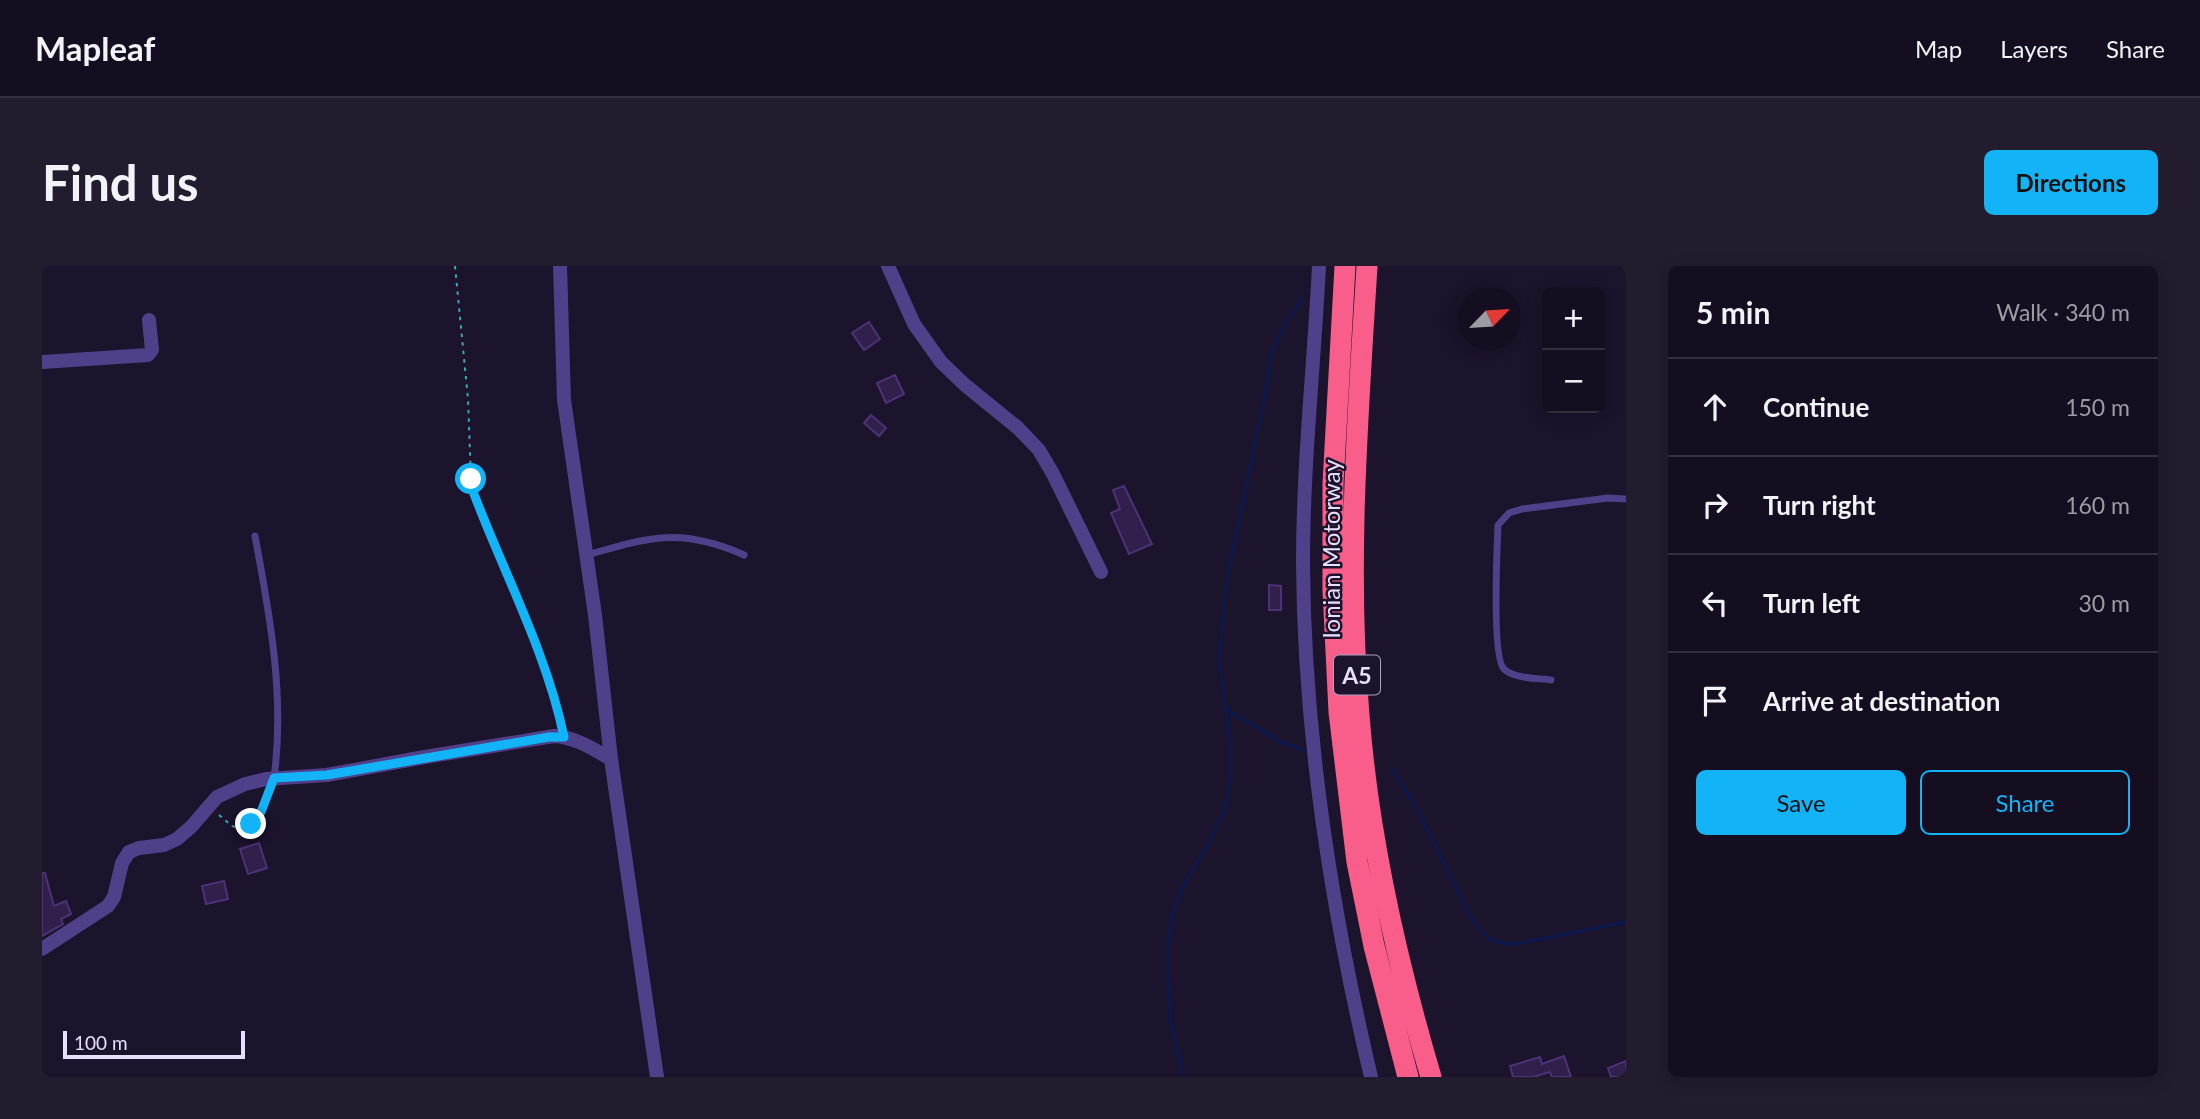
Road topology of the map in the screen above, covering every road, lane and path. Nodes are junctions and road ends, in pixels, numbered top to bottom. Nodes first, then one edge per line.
1 (454, 266) edge
2 (560, 266) edge
3 (888, 266) edge
4 (1319, 266) edge
5 (1345, 266) edge
6 (1367, 266) edge
7 (149, 320) dead end
8 (42, 362) edge
9 (1626, 499) edge
10 (255, 536) dead end
11 (586, 555) junction
12 (744, 555) dead end
13 (1101, 572) dead end
14 (1551, 680) dead end
15 (564, 737) junction
16 (611, 759) junction
17 (274, 778) junction
18 (208, 806) junction
19 (42, 949) edge
20 (657, 1077) edge
21 (1371, 1077) edge
22 (1408, 1077) edge
23 (1431, 1077) edge

1 - 15 path
2 - 11 street
3 - 13 street
4 - 21 street
5 - 22 highway, Ionian Motorway / Α5
6 - 23 highway, Ionian Motorway / Α5
7 - 8 street
9 - 14 lane
10 - 17 lane
11 - 12 lane
11 - 16 street
15 - 16 street
15 - 17 street
16 - 20 street
17 - 18 street
17 - 18 path
18 - 19 street

